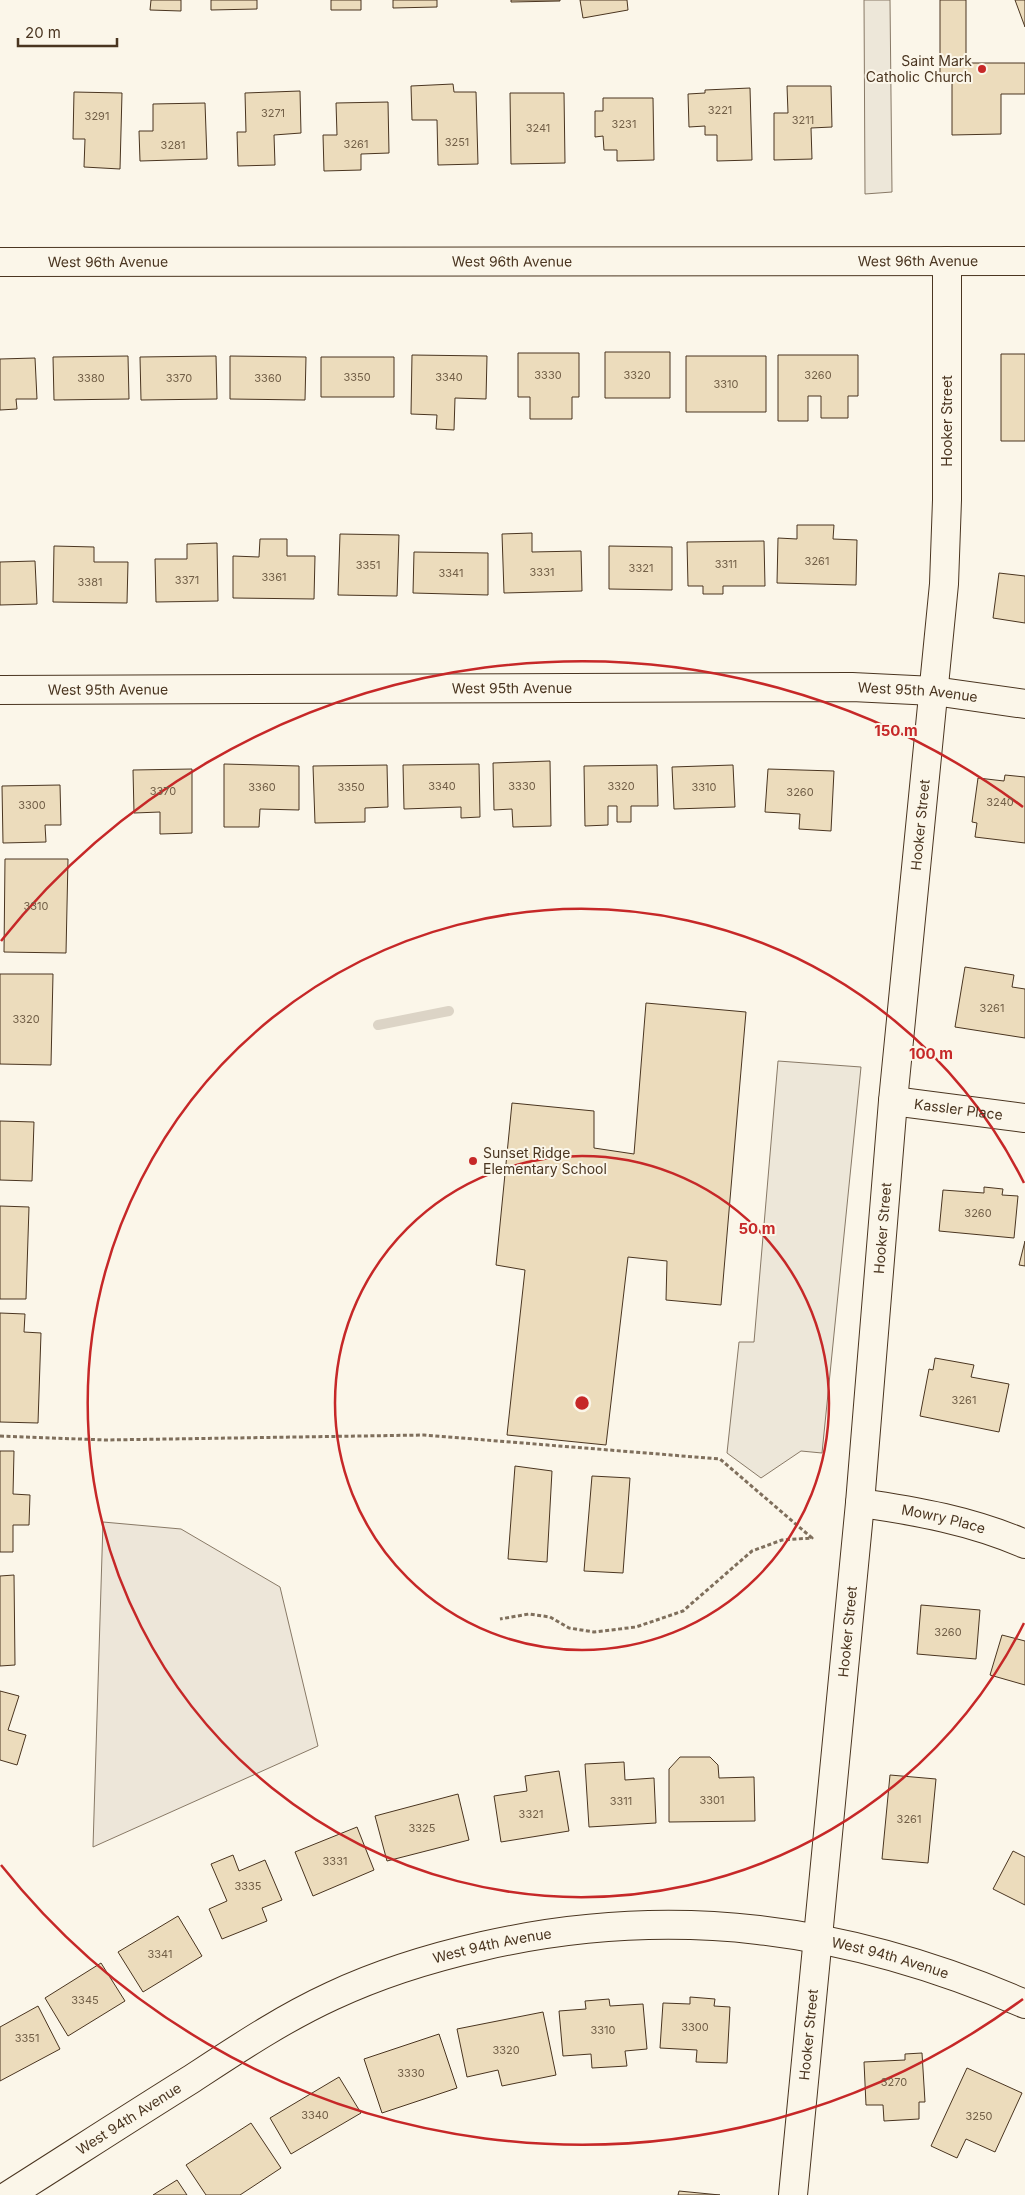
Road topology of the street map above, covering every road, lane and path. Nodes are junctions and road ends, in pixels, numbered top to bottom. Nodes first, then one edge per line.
1 (1025, 260) edge
2 (947, 261) junction
3 (0, 262) edge
4 (0, 690) edge
5 (934, 691) junction
6 (1025, 704) edge
7 (893, 1101) junction
8 (1025, 1118) edge
9 (0, 1436) edge
10 (860, 1503) junction
11 (1025, 1544) edge
12 (500, 1619) dead end
13 (818, 1938) junction
14 (1025, 2004) edge
15 (8, 2195) edge
16 (793, 2195) edge

1 - 2 street, West 96th Avenue
2 - 3 street, West 96th Avenue
2 - 5 street, Hooker Street
4 - 5 street, West 95th Avenue
5 - 6 street, West 95th Avenue
5 - 7 street, Hooker Street
7 - 8 street, Kassler Place
7 - 10 street, Hooker Street
9 - 12 path
10 - 11 street, Mowry Place
10 - 13 street, Hooker Street
13 - 14 street, West 94th Avenue
13 - 15 street, West 94th Avenue
13 - 16 street, Hooker Street

